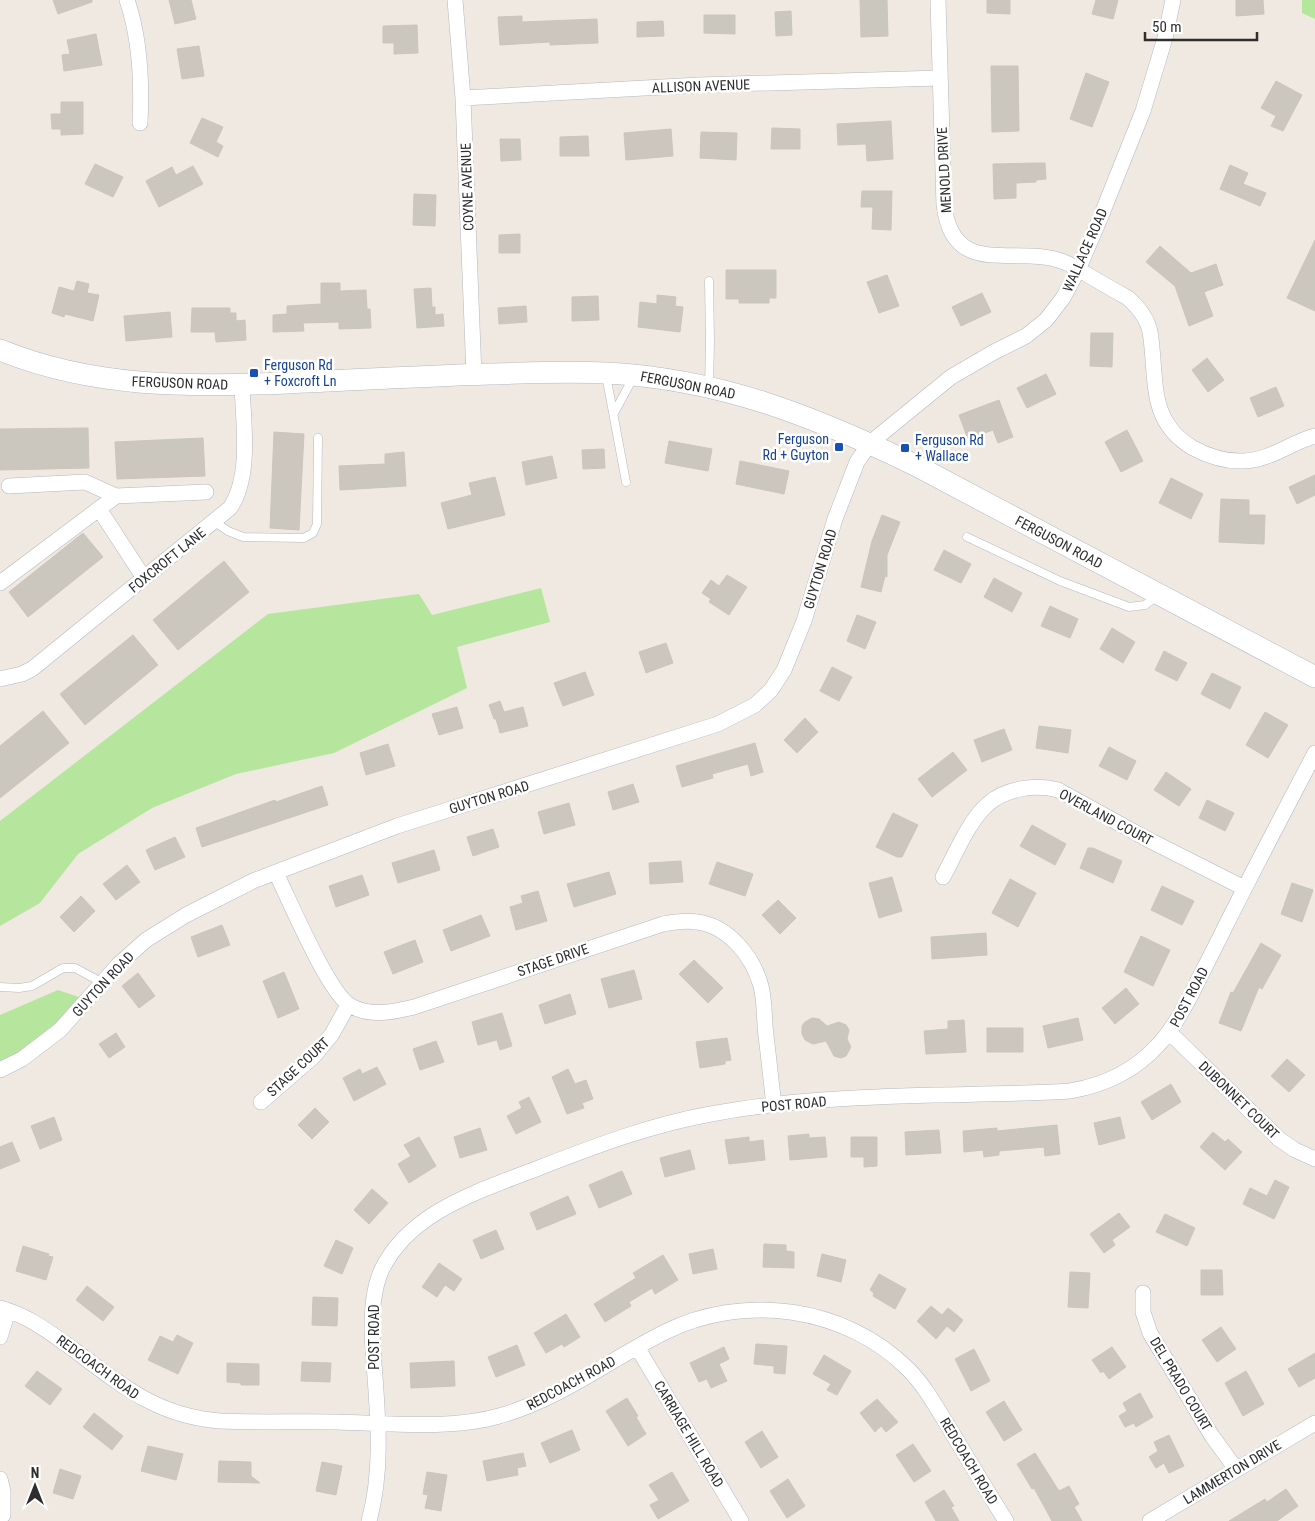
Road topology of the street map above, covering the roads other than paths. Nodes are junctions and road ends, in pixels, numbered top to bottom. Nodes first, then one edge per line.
1 (127, 0) edge
2 (456, 0) edge
3 (938, 0) edge
4 (1173, 0) edge
5 (940, 78) junction
6 (463, 98) junction
7 (140, 123) dead end
8 (1078, 270) junction
9 (709, 281) dead end
10 (0, 350) edge
11 (606, 373) junction
12 (474, 375) junction
13 (634, 375) junction
14 (242, 384) junction
15 (709, 386) junction
16 (614, 413) junction
17 (1315, 436) edge
18 (318, 438) dead end
19 (870, 443) junction
20 (626, 482) dead end
21 (9, 486) dead end
22 (206, 492) dead end
23 (116, 496) junction
24 (99, 509) junction
25 (215, 522) junction
26 (967, 537) dead end
27 (144, 578) junction
28 (0, 583) edge
29 (1158, 595) junction
30 (1315, 677) edge
31 (0, 679) edge
32 (1315, 752) edge
33 (276, 873) junction
34 (943, 877) dead end
35 (1244, 888) junction
36 (103, 982) junction
37 (0, 987) edge
38 (348, 1005) junction
39 (1170, 1032) junction
40 (0, 1070) edge
41 (261, 1102) dead end
42 (774, 1105) junction
43 (1315, 1159) edge
44 (1143, 1293) dead end
45 (4, 1309) edge
46 (0, 1337) edge
47 (637, 1347) junction
48 (378, 1423) junction
49 (1315, 1423) edge
50 (1236, 1469) junction
51 (0, 1479) edge
52 (3, 1515) dead end
53 (369, 1521) edge
54 (742, 1521) edge
55 (1006, 1521) edge
56 (1150, 1521) edge

1 - 7 street
2 - 6 street, COYNE AVENUE
3 - 5 street, MENOLD DRIVE
4 - 8 street, WALLACE ROAD
5 - 6 street, ALLISON AVENUE
5 - 8 street, MENOLD DRIVE
6 - 12 street, COYNE AVENUE
8 - 17 street, MENOLD DRIVE
8 - 19 street, WALLACE ROAD
9 - 15 lane
10 - 14 street, FERGUSON ROAD
11 - 12 street, FERGUSON ROAD
11 - 13 street, FERGUSON ROAD
11 - 16 lane
12 - 14 street, FERGUSON ROAD
13 - 15 street, FERGUSON ROAD
13 - 16 lane
14 - 25 street, FOXCROFT LANE
15 - 19 street, FERGUSON ROAD
16 - 20 lane
18 - 25 lane
19 - 29 street, FERGUSON ROAD
19 - 33 street, GUYTON ROAD
21 - 23 street
22 - 23 street
23 - 24 street
24 - 27 street
24 - 28 street
25 - 27 street, FOXCROFT LANE
26 - 29 lane
27 - 31 street, FOXCROFT LANE
29 - 30 street, FERGUSON ROAD
32 - 35 street, POST ROAD
33 - 36 street, GUYTON ROAD
33 - 38 street
34 - 35 street, OVERLAND COURT
35 - 39 street, POST ROAD
36 - 37 lane
36 - 40 street, GUYTON ROAD
38 - 41 street, STAGE COURT
38 - 42 street, STAGE DRIVE
39 - 42 street, POST ROAD
39 - 43 street, DUBONNET COURT
42 - 48 street, POST ROAD
44 - 50 street, DEL PRADO COURT
45 - 46 street
45 - 48 street, REDCOACH ROAD
47 - 48 street, REDCOACH ROAD
47 - 54 street, CARRIAGE HILL ROAD
47 - 55 street, REDCOACH ROAD
48 - 53 street, POST ROAD
49 - 50 street, LAMMERTON DRIVE
50 - 56 street, LAMMERTON DRIVE
51 - 52 street

